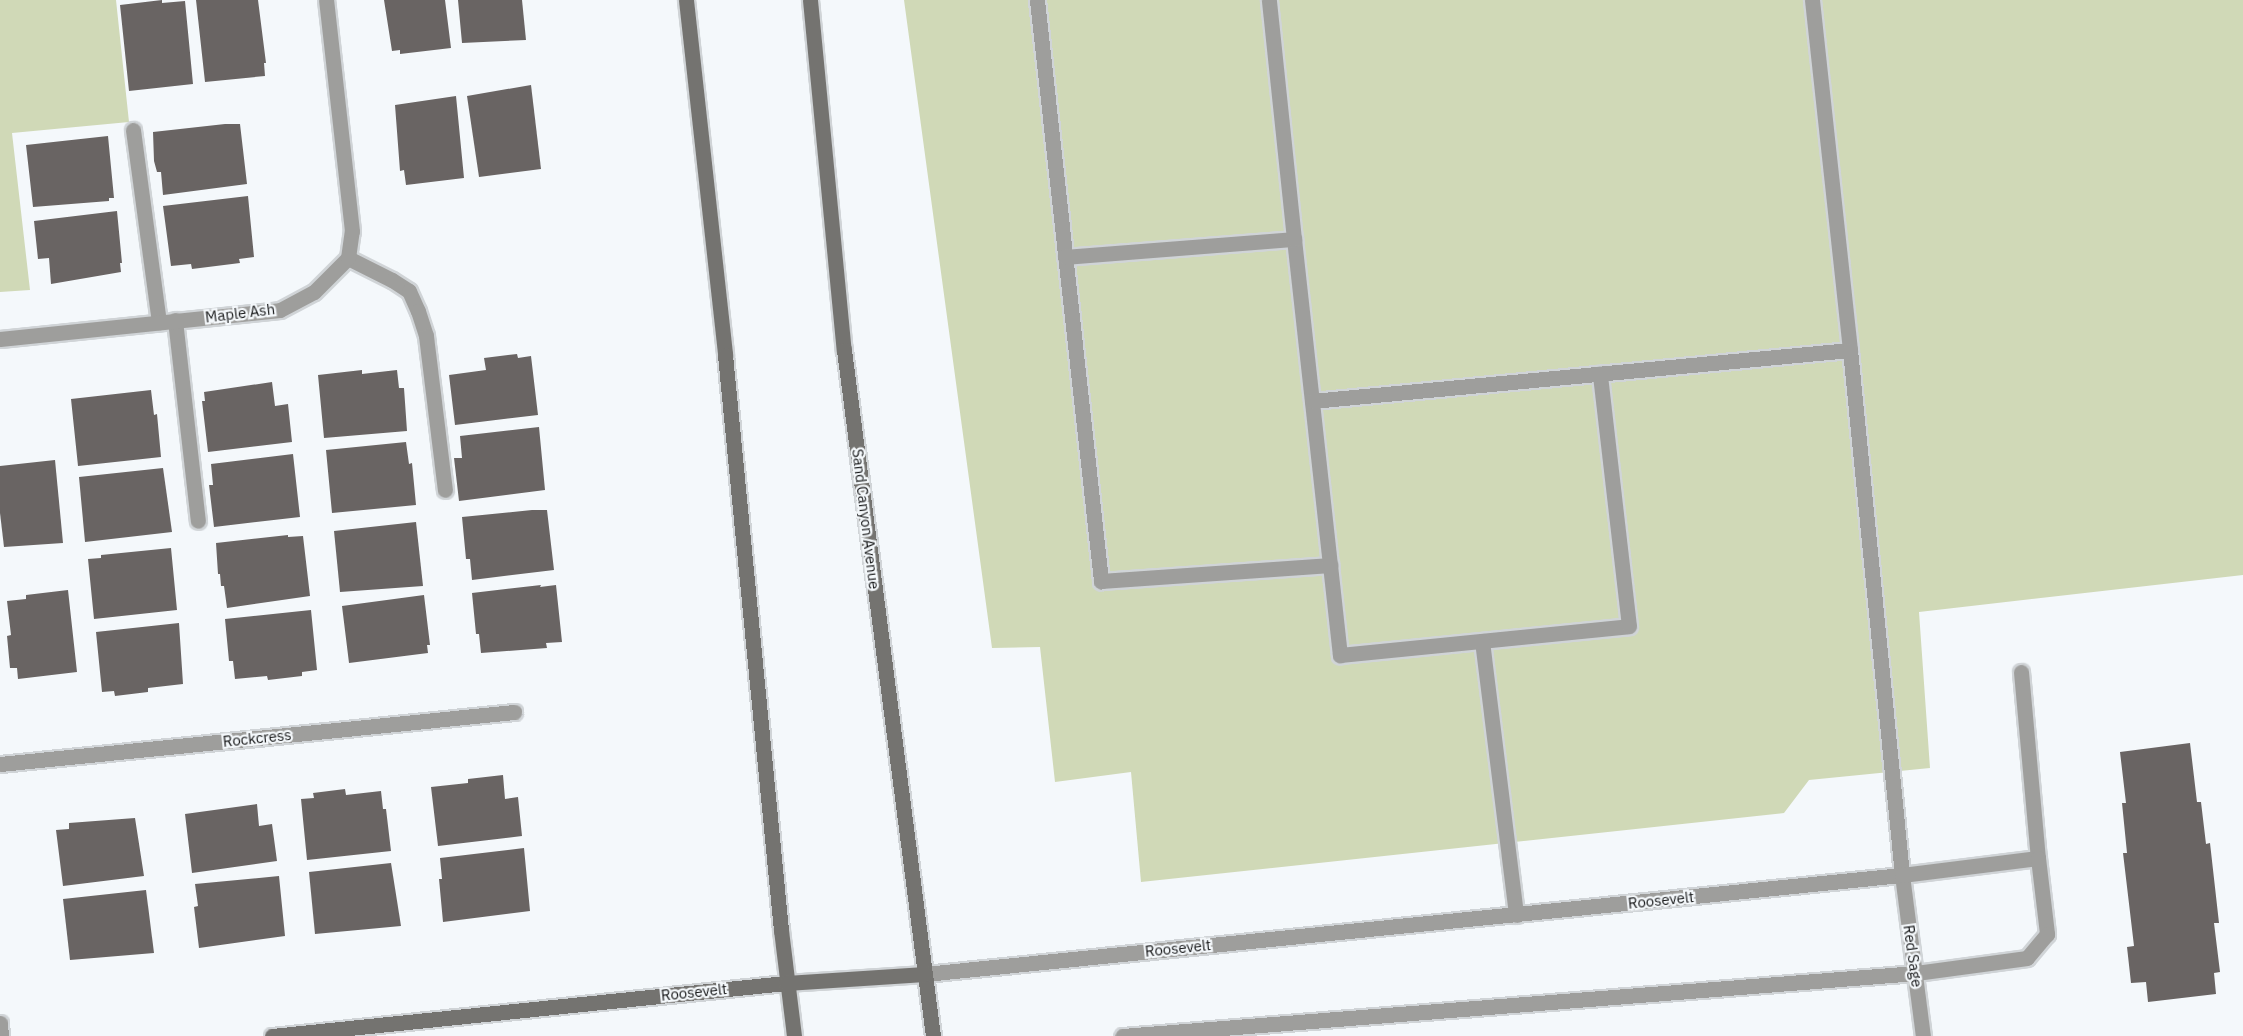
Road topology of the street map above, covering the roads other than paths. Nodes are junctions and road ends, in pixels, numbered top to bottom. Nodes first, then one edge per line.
1 (326, 0) edge
2 (686, 0) edge
3 (810, 0) edge
4 (1036, 0) edge
5 (1269, 0) edge
6 (1812, 0) edge
7 (133, 130) dead end
8 (1294, 238) junction
9 (1065, 257) junction
10 (348, 258) junction
11 (167, 321) junction
12 (0, 339) edge
13 (1850, 350) junction
14 (1600, 374) junction
15 (1312, 401) junction
16 (445, 490) dead end
17 (198, 520) dead end
18 (1330, 565) junction
19 (1482, 640) junction
20 (2021, 672) dead end
21 (514, 712) dead end
22 (0, 764) edge
23 (2038, 858) junction
24 (1902, 875) junction
25 (1516, 915) junction
26 (1916, 973) junction
27 (925, 974) junction
28 (786, 983) junction
29 (0, 1023) edge
30 (2, 1036) edge
31 (272, 1036) edge
32 (794, 1036) edge
33 (933, 1036) edge
34 (1122, 1036) edge
35 (1923, 1036) edge

1 - 10 street
2 - 28 main road
3 - 27 main road, Sand Canyon Avenue
4 - 9 street
5 - 8 street
6 - 13 street, Red Sage
7 - 11 street
8 - 9 street
8 - 15 street
9 - 18 street
10 - 11 street, Maple Ash
10 - 16 street
11 - 12 street, Maple Ash
11 - 17 street
13 - 14 street
13 - 24 street, Red Sage
14 - 15 street
14 - 19 street
15 - 18 street
18 - 19 street
19 - 25 street
20 - 23 street
21 - 22 street, Rockcress
23 - 24 street, Roosevelt
23 - 26 street
24 - 25 street, Roosevelt
24 - 26 street, Red Sage
25 - 27 street, Roosevelt
26 - 34 street
26 - 35 street, Red Sage
27 - 28 main road, Roosevelt
27 - 33 main road, Sand Canyon Avenue
28 - 31 main road, Roosevelt
28 - 32 main road
29 - 30 street

